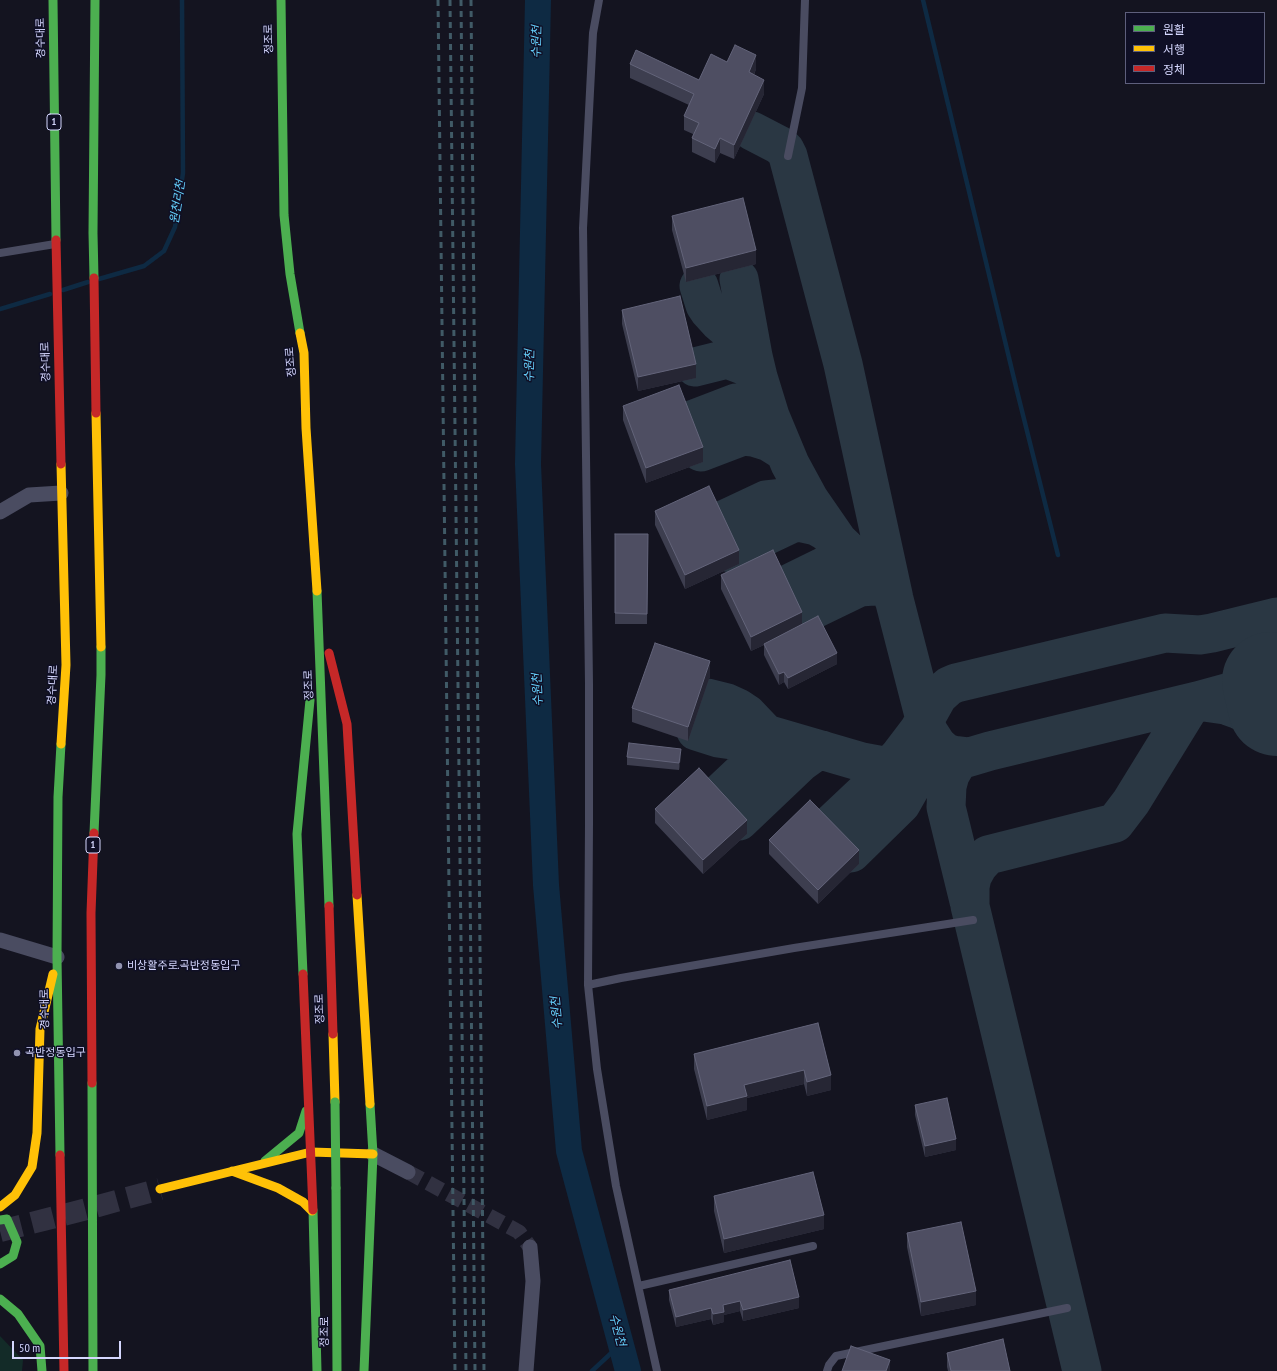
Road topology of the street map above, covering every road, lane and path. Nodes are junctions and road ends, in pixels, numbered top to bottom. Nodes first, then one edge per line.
1 (53, 0) edge
2 (95, 0) edge
3 (281, 0) edge
4 (599, 0) edge
5 (805, 0) edge
6 (788, 156) dead end
7 (56, 243) junction
8 (0, 253) edge
9 (61, 492) junction
10 (0, 512) edge
11 (319, 613) junction
12 (973, 920) dead end
13 (0, 940) edge
14 (57, 957) junction
15 (588, 985) junction
16 (308, 1102) junction
17 (311, 1152) junction
18 (373, 1154) junction
19 (261, 1164) junction
20 (232, 1171) junction
21 (408, 1172) tunnel mouth
22 (160, 1189) tunnel mouth
23 (0, 1207) edge
24 (312, 1211) junction
25 (0, 1220) edge
26 (813, 1246) dead end
27 (530, 1247) tunnel mouth
28 (0, 1264) edge
29 (638, 1286) junction
30 (0, 1299) edge
31 (1067, 1308) dead end
32 (42, 1371) edge
33 (64, 1371) edge
34 (93, 1371) edge
35 (317, 1371) edge
36 (337, 1371) edge
37 (364, 1371) edge
38 (526, 1371) edge
39 (657, 1371) edge
40 (827, 1371) edge

1 - 7 street, 경수대로 / 1
2 - 34 street, 1
3 - 11 street, 정조로
4 - 15 lane
5 - 6 lane
7 - 8 lane
7 - 9 street, 경수대로 / 1
9 - 10 street
9 - 14 street, 경수대로 / 1
11 - 16 street
11 - 18 street
11 - 36 street, 정조로, bridge
12 - 15 lane
13 - 14 street
14 - 23 street
14 - 33 street, 경수대로 / 1
15 - 29 lane
16 - 17 street
16 - 19 street
17 - 18 street
17 - 19 street
17 - 24 street
18 - 21 street
18 - 37 street
19 - 20 street
20 - 22 street
20 - 24 street
24 - 35 street
25 - 28 street
26 - 29 lane
27 - 38 street
29 - 39 lane
30 - 32 street
31 - 40 lane

